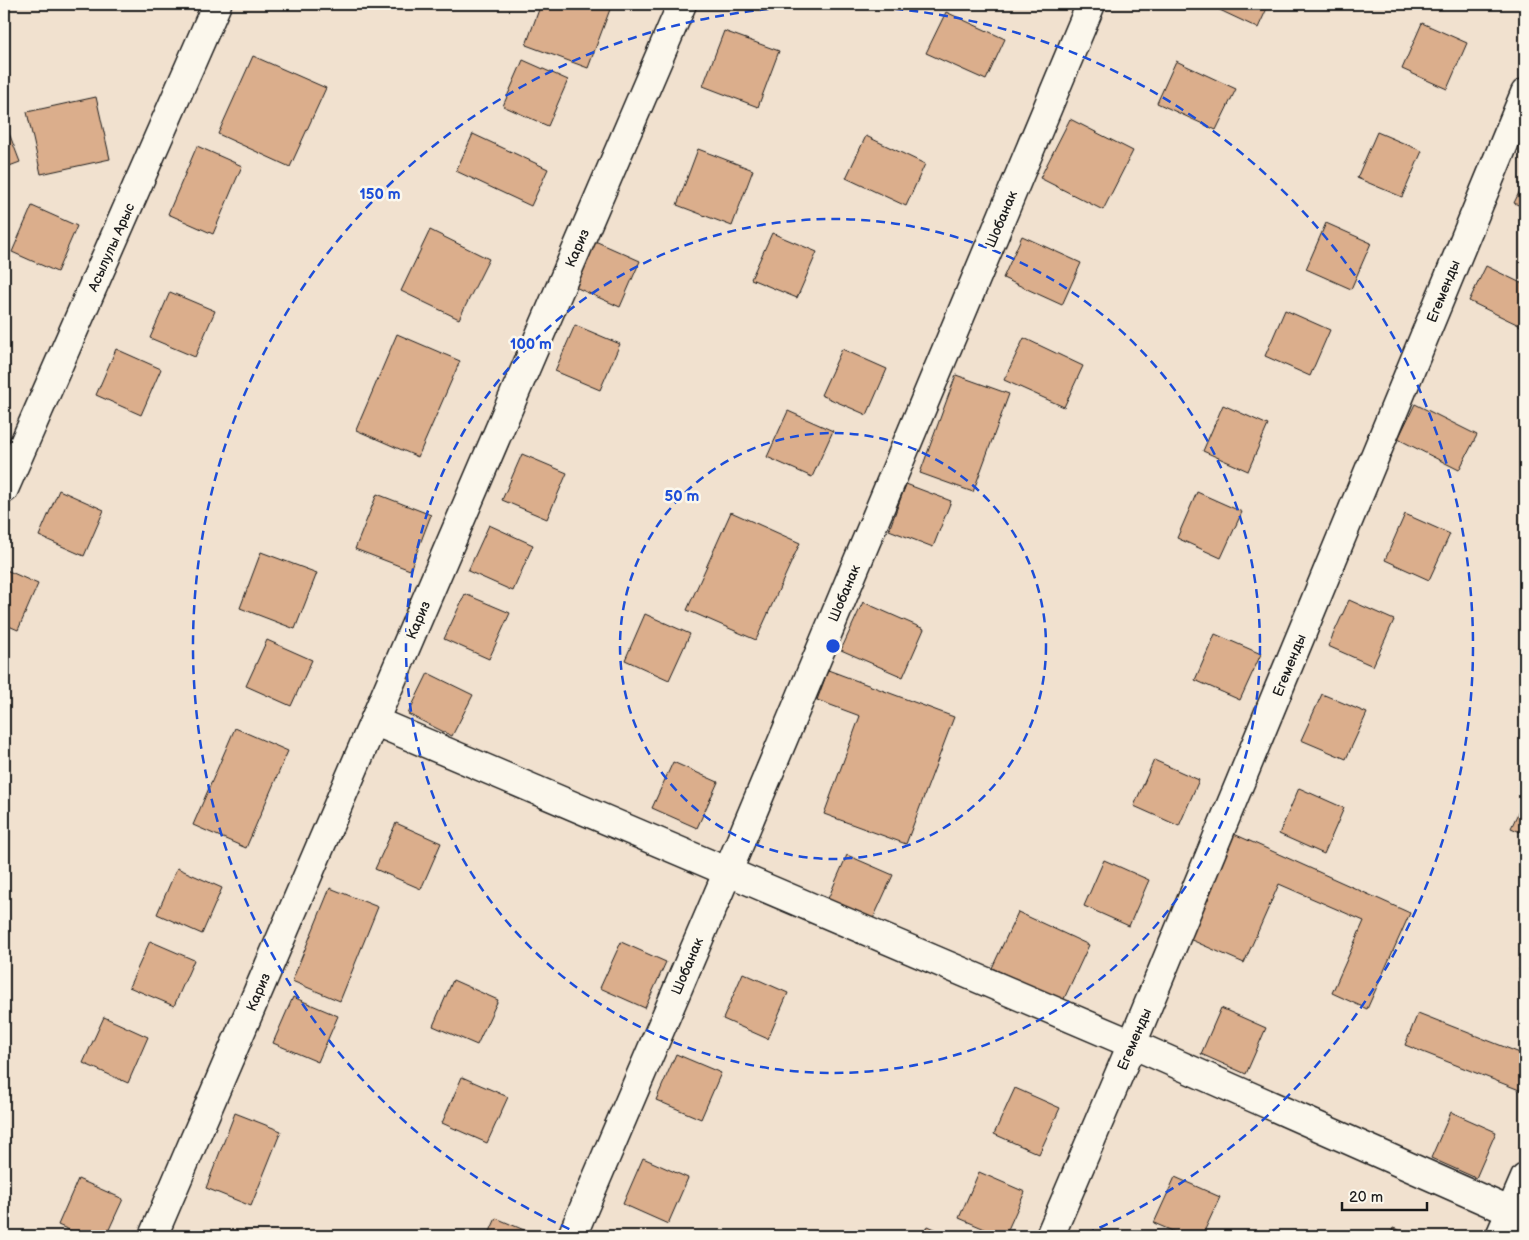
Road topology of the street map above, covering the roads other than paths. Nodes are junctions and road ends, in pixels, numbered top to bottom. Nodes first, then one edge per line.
1 (217, 4) edge
2 (682, 4) edge
3 (1092, 4) edge
4 (1525, 93) edge
5 (4, 490) edge
6 (374, 721) junction
7 (728, 871) junction
8 (1132, 1044) junction
9 (1525, 1178) edge
10 (1518, 1215) edge
11 (153, 1236) edge
12 (572, 1236) edge
13 (1050, 1236) edge
14 (1500, 1236) edge

1 - 5 street, Асылулы Арыс
2 - 6 street, Кариз
3 - 7 street, Шобанак
4 - 8 street, Егеменды
6 - 7 street
6 - 11 street, Кариз
7 - 8 street
7 - 12 street, Шобанак
8 - 10 street
8 - 13 street, Егеменды
9 - 10 street
10 - 14 street

